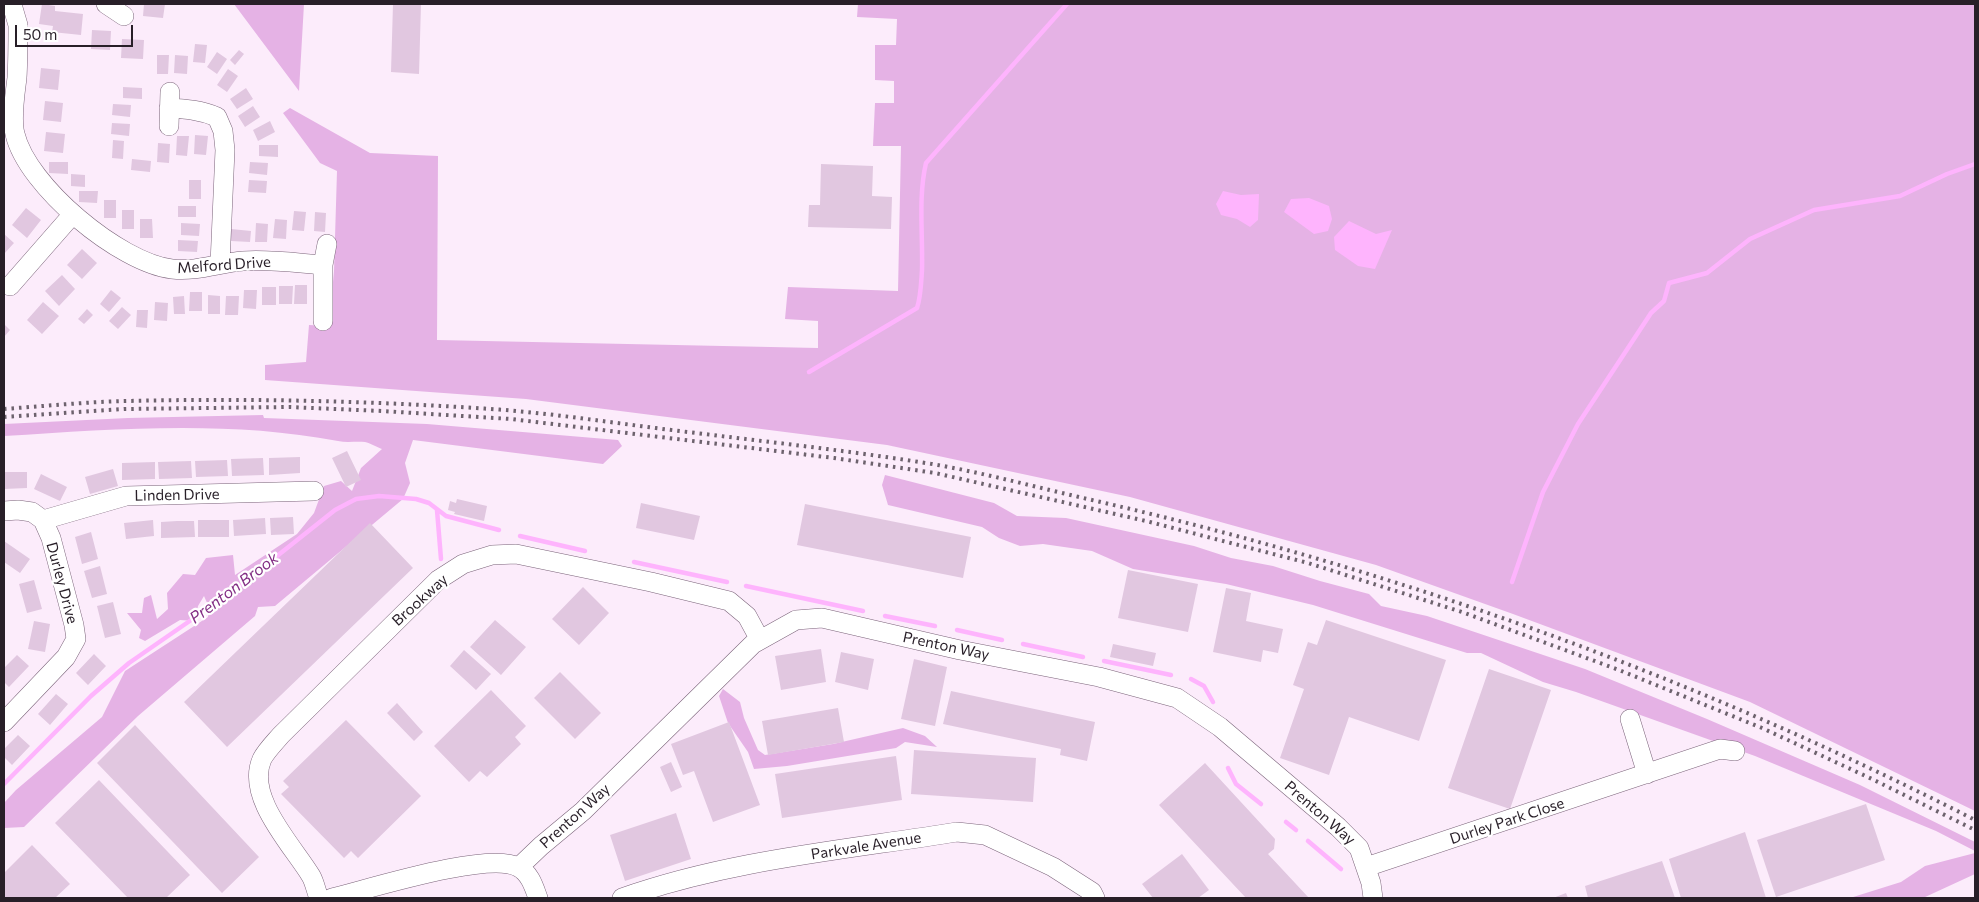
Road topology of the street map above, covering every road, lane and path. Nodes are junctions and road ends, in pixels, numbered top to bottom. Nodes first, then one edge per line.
1 (10, 4) edge
2 (106, 4) edge
3 (124, 16) dead end
4 (169, 109) dead end
5 (73, 214) junction
6 (327, 244) dead end
7 (220, 264) junction
8 (322, 265) junction
9 (12, 289) edge
10 (322, 320) dead end
11 (314, 491) dead end
12 (4, 511) edge
13 (43, 520) junction
14 (760, 640) junction
15 (1630, 719) dead end
16 (4, 722) edge
17 (1735, 751) dead end
18 (1647, 774) junction
19 (519, 867) junction
20 (1366, 868) junction
21 (319, 898) edge
22 (332, 898) edge
23 (538, 898) edge
24 (622, 898) edge
25 (1095, 898) edge
26 (1373, 898) edge

1 - 5 street, Melford Drive
2 - 3 street
4 - 7 street
5 - 7 street, Melford Drive
5 - 9 street
6 - 8 street
7 - 8 street, Melford Drive
8 - 10 street
11 - 13 street, Linden Drive
12 - 13 street
13 - 16 street, Durley Drive
14 - 19 street, Prenton Way
14 - 20 street, Prenton Way
14 - 21 street, Brookway
15 - 18 street
17 - 18 street, Durley Park Close
18 - 20 street, Durley Park Close
19 - 22 street
19 - 23 street
20 - 26 street, Prenton Way
24 - 25 street, Parkvale Avenue

